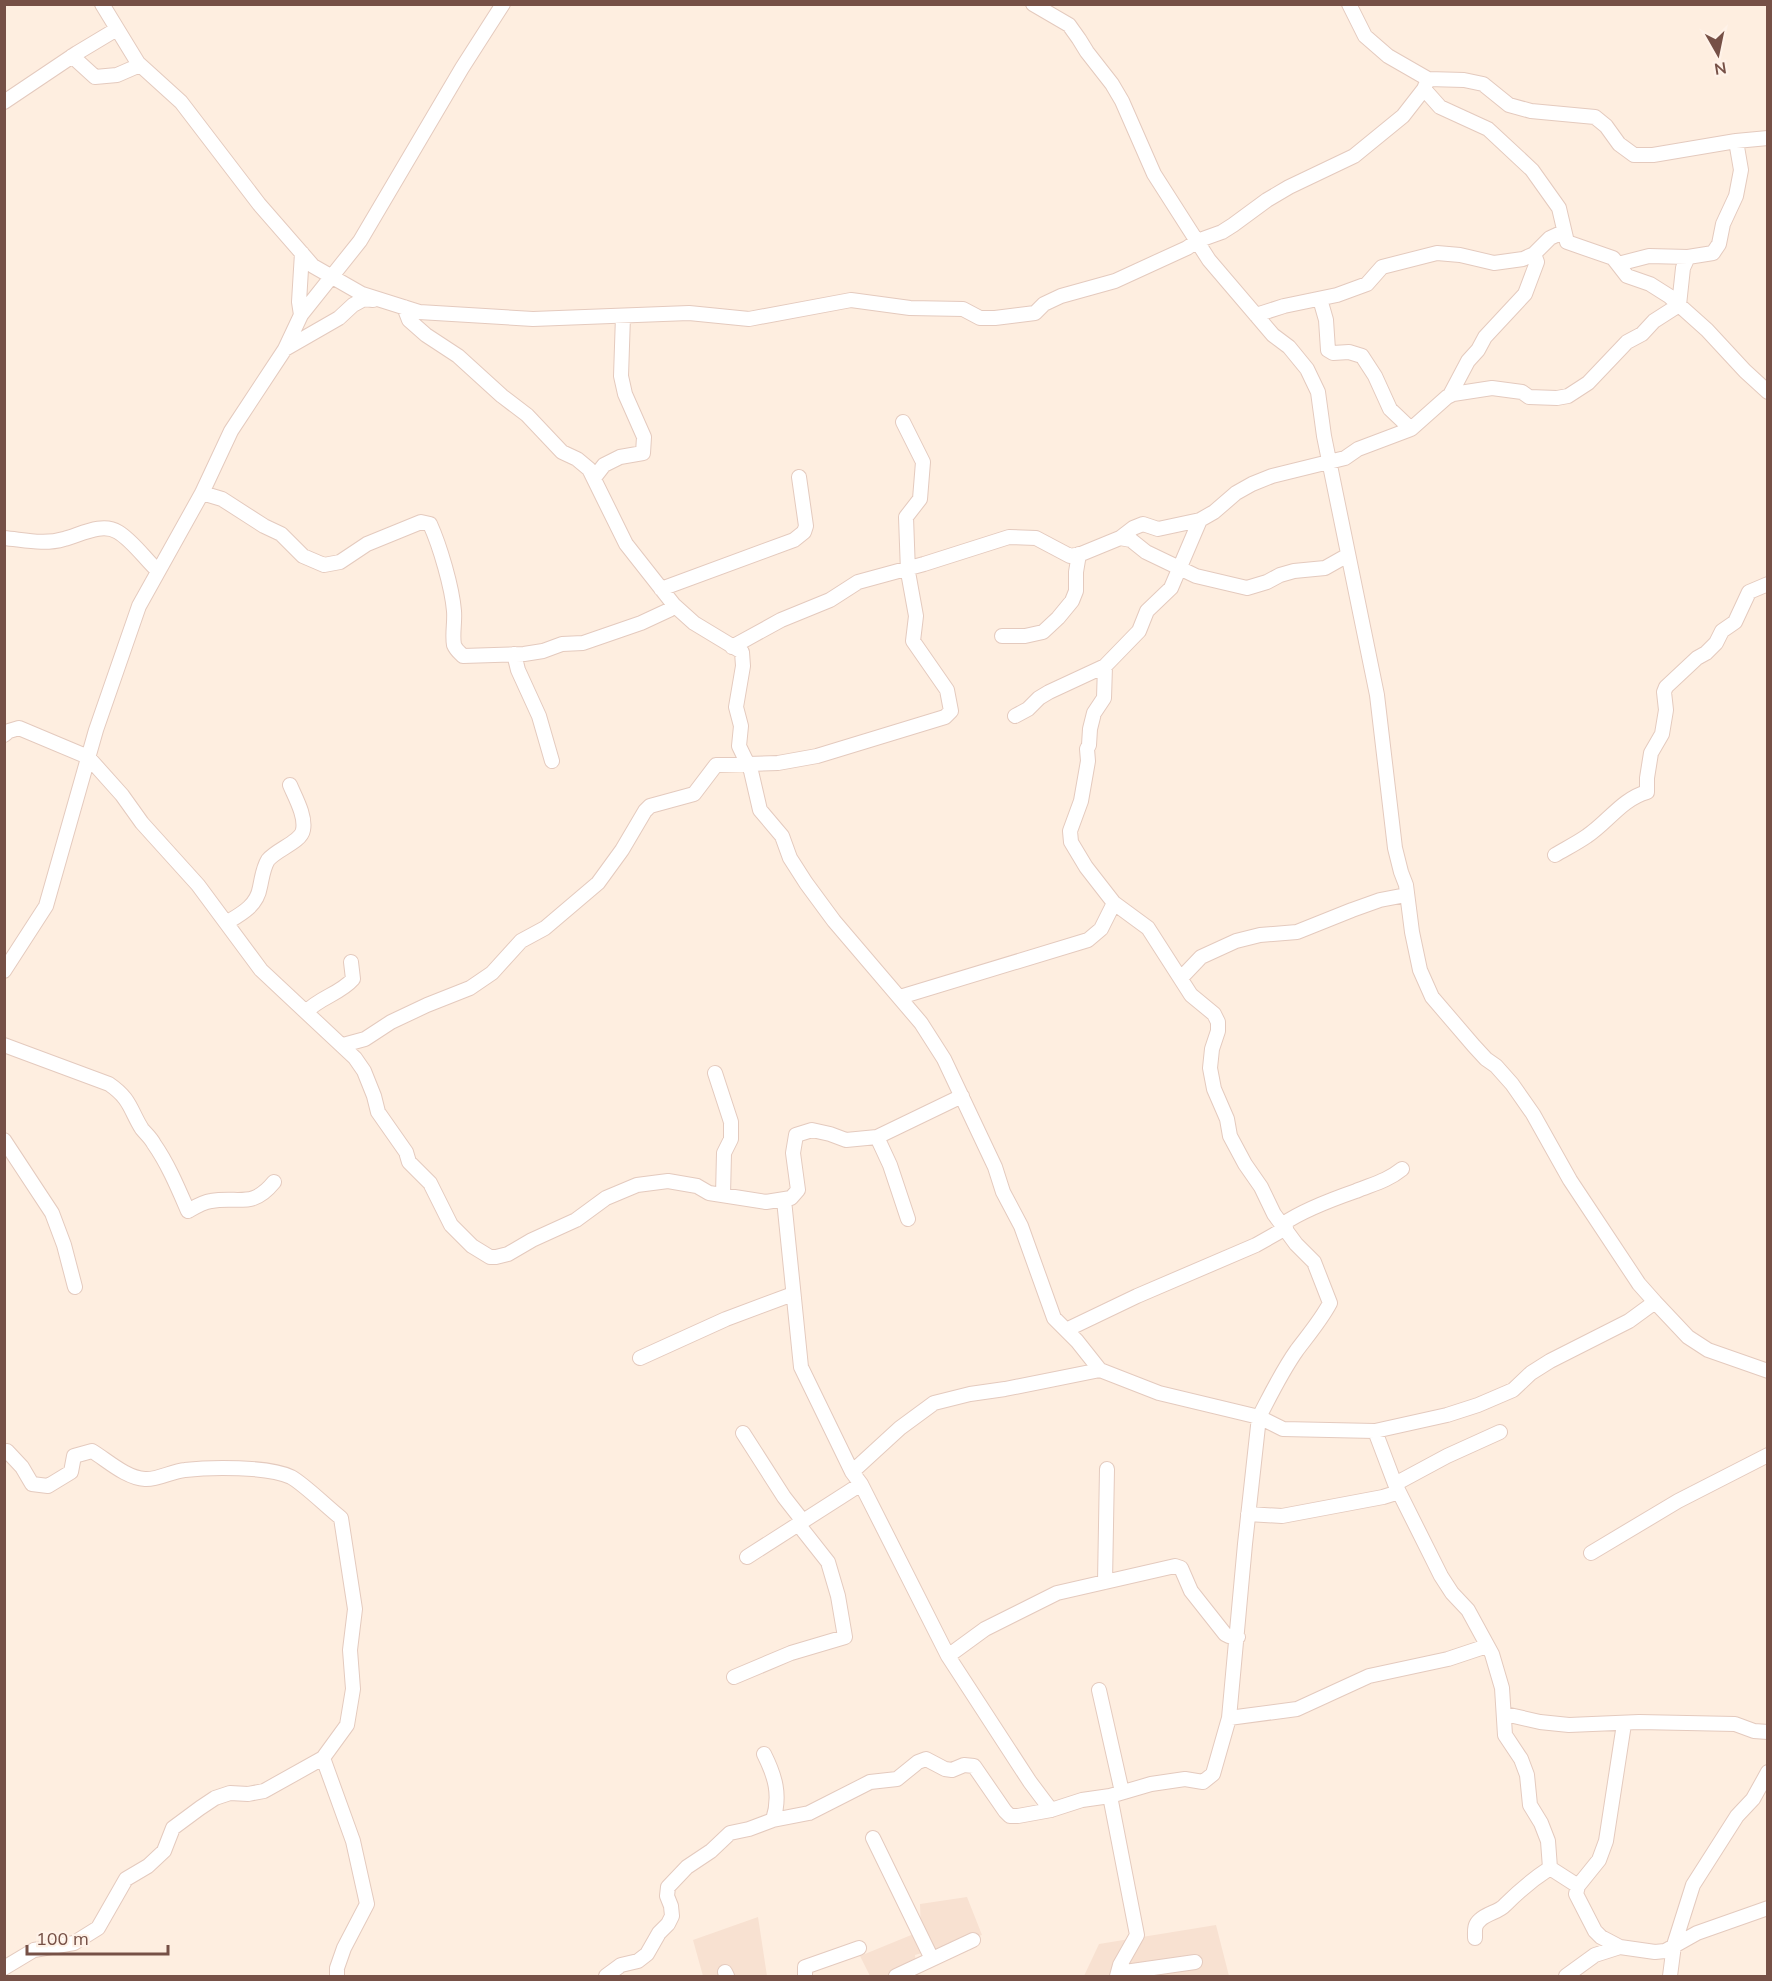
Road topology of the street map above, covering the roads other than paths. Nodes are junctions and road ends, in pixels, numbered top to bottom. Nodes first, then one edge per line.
1 (102, 4) edge
2 (503, 4) edge
3 (1033, 4) edge
4 (1349, 4) edge
5 (117, 29) junction
6 (72, 56) junction
7 (140, 65) junction
8 (1423, 89) junction
9 (4, 102) edge
10 (1767, 138) edge
11 (1736, 141) junction
12 (1563, 232) junction
13 (1197, 241) junction
14 (302, 253) junction
15 (1534, 254) junction
16 (1688, 257) junction
17 (1618, 264) junction
18 (331, 275) junction
19 (1320, 299) junction
20 (381, 301) junction
21 (1679, 305) junction
22 (404, 307) junction
23 (301, 315) junction
24 (1256, 315) junction
25 (623, 316) junction
26 (285, 349) junction
27 (1767, 392) edge
28 (1450, 395) junction
29 (903, 422) dead end
30 (1411, 429) junction
31 (1331, 462) junction
32 (799, 477) dead end
33 (594, 478) junction
34 (202, 493) junction
35 (1200, 520) junction
36 (4, 538) edge
37 (1120, 538) junction
38 (1079, 554) junction
39 (1348, 555) junction
40 (908, 568) junction
41 (1180, 568) junction
42 (158, 571) junction
43 (1767, 584) edge
44 (661, 589) junction
45 (674, 605) junction
46 (1002, 636) dead end
47 (732, 647) junction
48 (514, 654) junction
49 (1105, 666) junction
50 (1015, 716) dead end
51 (6, 731) edge
52 (88, 757) junction
53 (552, 761) dead end
54 (747, 762) junction
55 (290, 785) dead end
56 (1555, 855) dead end
57 (1406, 895) junction
58 (1114, 903) junction
59 (226, 923) junction
60 (351, 962) dead end
61 (4, 970) edge
62 (1181, 978) junction
63 (900, 997) junction
64 (306, 1012) junction
65 (4, 1045) edge
66 (343, 1045) junction
67 (715, 1073) dead end
68 (962, 1096) junction
69 (877, 1137) junction
70 (4, 1140) edge
71 (1402, 1169) dead end
72 (274, 1182) dead end
73 (723, 1195) junction
74 (784, 1200) junction
75 (908, 1219) dead end
76 (1285, 1226) junction
77 (75, 1287) dead end
78 (793, 1294) junction
79 (1655, 1302) junction
80 (1066, 1330) junction
81 (640, 1358) dead end
82 (1100, 1370) junction
83 (1767, 1371) edge
84 (1259, 1417) junction
85 (1374, 1431) junction
86 (1500, 1432) dead end
87 (743, 1433) dead end
88 (4, 1452) edge
89 (1767, 1455) edge
90 (1107, 1469) dead end
91 (852, 1472) junction
92 (861, 1484) junction
93 (1397, 1488) junction
94 (1248, 1514) junction
95 (800, 1522) junction
96 (1591, 1553) dead end
97 (747, 1557) dead end
98 (1106, 1582) junction
99 (1238, 1636) junction
100 (1487, 1646) junction
101 (948, 1656) junction
102 (734, 1677) dead end
103 (1099, 1690) dead end
104 (1505, 1714) junction
105 (1229, 1718) junction
106 (1624, 1724) junction
107 (1767, 1732) edge
108 (764, 1754) dead end
109 (323, 1758) junction
110 (1767, 1772) edge
111 (1116, 1794) junction
112 (1051, 1810) junction
113 (773, 1820) junction
114 (873, 1838) dead end
115 (1550, 1868) junction
116 (1578, 1886) junction
117 (1767, 1908) edge
118 (1475, 1938) dead end
119 (973, 1940) dead end
120 (1674, 1946) junction
121 (1620, 1947) junction
122 (859, 1948) dead end
123 (932, 1959) junction
124 (1195, 1962) dead end
125 (4, 1968) edge
126 (1118, 1975) edge
127 (337, 1977) edge
128 (606, 1977) edge
129 (805, 1977) edge
130 (896, 1977) edge
131 (1566, 1977) edge
132 (1670, 1977) edge

1 - 5 street
2 - 18 street
3 - 13 street
4 - 8 street
5 - 6 street
5 - 7 street
6 - 7 street
6 - 9 street
7 - 14 street
8 - 11 street
8 - 12 street
8 - 13 street
10 - 11 street
11 - 16 street
12 - 15 street
12 - 17 street
13 - 24 street
13 - 25 street
14 - 18 street
14 - 23 street
15 - 19 street
15 - 28 street
16 - 17 street
16 - 21 street
17 - 21 street
18 - 20 street
18 - 23 street
19 - 24 street
19 - 30 street
20 - 22 street
20 - 26 street
21 - 27 street
21 - 28 street
22 - 25 street
22 - 33 street
23 - 26 street
24 - 31 street
25 - 33 street
26 - 34 street
28 - 30 street
29 - 40 street
30 - 31 street
31 - 35 street
31 - 39 street
32 - 44 street
33 - 44 street
34 - 42 street
34 - 48 street
35 - 37 street
35 - 41 street
36 - 42 street
37 - 38 street
37 - 41 street
38 - 40 street
38 - 46 street
39 - 41 street
39 - 57 street
40 - 47 street
40 - 54 street
41 - 49 street
42 - 52 street
43 - 56 street
44 - 45 street
45 - 47 street
45 - 48 street
47 - 54 street
48 - 53 street
49 - 50 street
49 - 58 street
51 - 52 street
52 - 59 street
52 - 61 street
54 - 63 street
54 - 66 street
55 - 59 street
57 - 62 street
57 - 79 street
58 - 62 street
58 - 63 street
59 - 64 street
60 - 64 street
62 - 76 street
63 - 68 street
64 - 66 street
65 - 72 street
66 - 73 street
67 - 73 street
68 - 69 street
68 - 80 street
69 - 74 street
69 - 75 street
70 - 77 street
71 - 76 street
73 - 74 street
74 - 78 street
76 - 80 street
76 - 84 street
78 - 81 street
78 - 91 street
79 - 83 street
79 - 85 street
80 - 82 street
82 - 84 street
82 - 91 street
84 - 85 street
84 - 94 street
85 - 93 street
86 - 93 street
87 - 95 street
88 - 109 street
89 - 96 street
90 - 98 street
91 - 92 street
92 - 95 street
92 - 101 street
93 - 94 street
93 - 100 street
94 - 99 street
95 - 97 street
95 - 102 street
98 - 99 street
98 - 101 street
99 - 105 street
100 - 104 street
100 - 105 street
101 - 112 street
103 - 111 street
104 - 106 street
104 - 115 street
105 - 111 street
106 - 107 street
106 - 116 street
108 - 113 street
109 - 125 street
109 - 127 street
110 - 120 street
111 - 112 street
111 - 126 street
112 - 113 street
113 - 128 street
114 - 123 street
115 - 116 street
115 - 118 street
116 - 121 street
117 - 120 street
119 - 123 street
120 - 121 street
120 - 132 street
121 - 131 street
122 - 129 street
123 - 130 street
124 - 126 street

